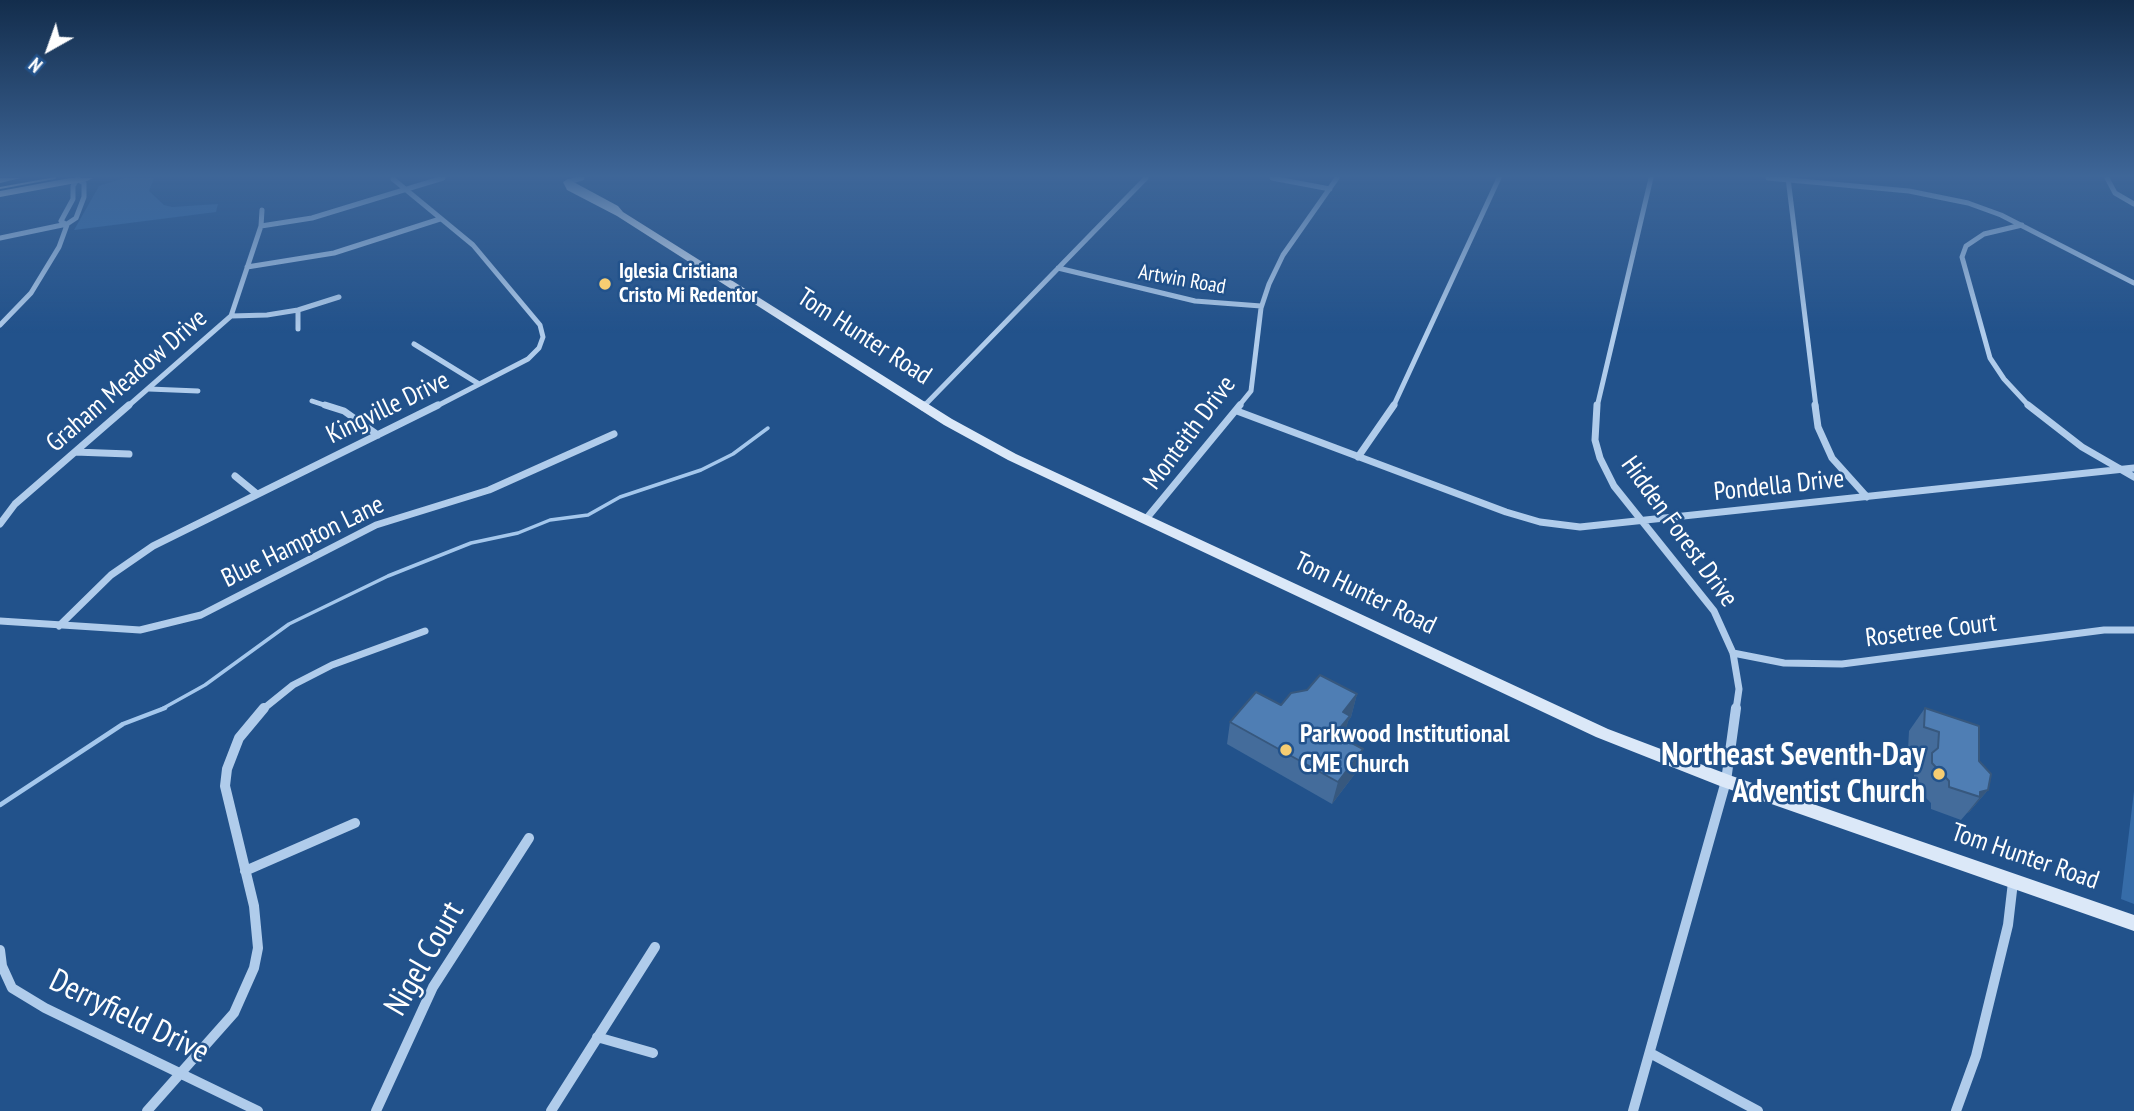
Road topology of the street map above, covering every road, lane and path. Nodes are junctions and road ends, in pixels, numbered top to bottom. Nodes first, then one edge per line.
1 (40, 230) edge
2 (65, 230) edge
3 (260, 230) edge
4 (406, 230) edge
5 (453, 230) edge
6 (645, 230) edge
7 (1095, 230) edge
8 (1302, 230) edge
9 (1475, 230) edge
10 (1639, 230) edge
11 (1794, 230) edge
12 (2002, 230) edge
13 (2031, 230) edge
14 (0, 237) edge
15 (247, 267) junction
16 (1058, 268) junction
17 (2134, 283) edge
18 (339, 297) dead end
19 (1261, 306) junction
20 (298, 310) junction
21 (231, 316) junction
22 (0, 325) edge
23 (298, 329) dead end
24 (414, 344) dead end
25 (479, 384) junction
26 (149, 389) junction
27 (198, 391) dead end
28 (312, 401) dead end
29 (923, 407) junction
30 (1237, 411) junction
31 (614, 434) dead end
32 (378, 435) junction
33 (75, 452) junction
34 (130, 454) dead end
35 (1358, 457) junction
36 (2134, 468) edge
37 (2119, 470) junction
38 (235, 476) dead end
39 (2134, 477) edge
40 (257, 494) junction
41 (1867, 497) junction
42 (1146, 520) junction
43 (1643, 522) junction
44 (0, 524) edge
45 (0, 621) edge
46 (59, 626) junction
47 (2134, 630) edge
48 (425, 631) dead end
49 (1733, 653) junction
50 (1726, 781) junction
51 (355, 823) dead end
52 (529, 838) dead end
53 (245, 871) junction
54 (2013, 881) junction
55 (2134, 923) edge
56 (655, 947) dead end
57 (0, 950) edge
58 (597, 1037) junction
59 (653, 1053) dead end
60 (1650, 1053) junction
61 (183, 1073) junction
62 (147, 1111) edge
63 (258, 1111) edge
64 (376, 1111) edge
65 (551, 1111) edge
66 (1633, 1111) edge
67 (1758, 1111) edge
68 (1956, 1111) edge

1 - 14 street
2 - 22 street
3 - 15 street, Graham Meadow Drive
4 - 15 street
5 - 25 street, Kingville Drive
6 - 29 street, Tom Hunter Road
7 - 16 street
8 - 19 street, Monteith Drive
9 - 35 street
10 - 43 street, Hidden Forest Drive
11 - 41 street
12 - 37 street
13 - 17 street
15 - 21 street, Graham Meadow Drive
16 - 19 street, Artwin Road
16 - 29 street
18 - 20 street
19 - 30 street, Monteith Drive
20 - 21 street
20 - 23 street
21 - 26 street, Graham Meadow Drive
24 - 25 street
25 - 32 street, Kingville Drive
26 - 27 street
26 - 33 street, Graham Meadow Drive
28 - 32 street
29 - 42 street, Tom Hunter Road
30 - 35 street, Pondella Drive
30 - 42 street, Monteith Drive
31 - 46 street, Blue Hampton Lane
32 - 40 street, Kingville Drive
33 - 34 street
33 - 44 street, Graham Meadow Drive
35 - 43 street, Pondella Drive
36 - 37 street, Pondella Drive
37 - 39 street
37 - 41 street, Pondella Drive
38 - 40 street
40 - 46 street, Kingville Drive
41 - 43 street, Pondella Drive
42 - 50 street, Tom Hunter Road
43 - 49 street, Hidden Forest Drive
45 - 46 street, Blue Hampton Lane
47 - 49 street, Rosetree Court
48 - 53 street
49 - 50 street, Hidden Forest Drive
50 - 54 street, Tom Hunter Road
50 - 60 street, Hidden Forest Drive
51 - 53 street
52 - 64 street, Nigel Court
53 - 61 street
54 - 55 street, Tom Hunter Road
54 - 68 street
56 - 58 street
57 - 61 street, Derryfield Drive
58 - 59 street
58 - 65 street
60 - 66 street, Hidden Forest Drive
60 - 67 street
61 - 62 street
61 - 63 street, Derryfield Drive

